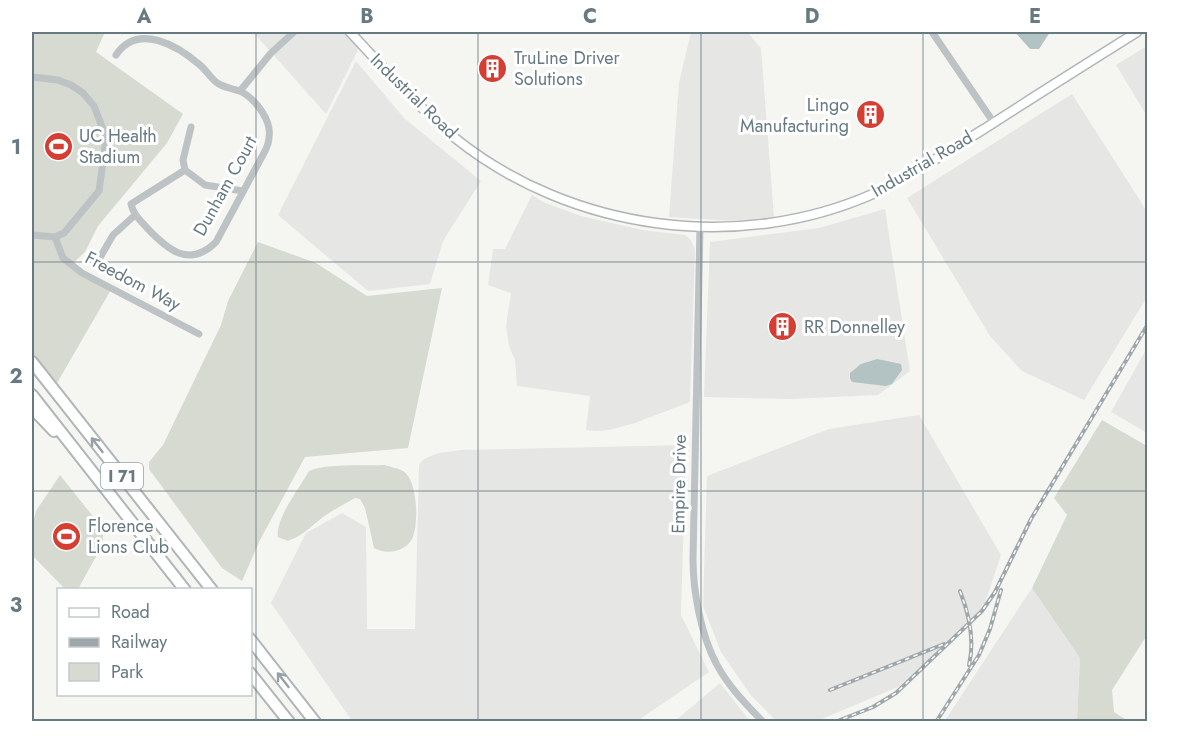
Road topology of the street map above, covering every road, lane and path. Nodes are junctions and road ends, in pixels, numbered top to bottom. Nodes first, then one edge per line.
1 (294, 32) edge
2 (350, 32) edge
3 (932, 32) edge
4 (1137, 32) edge
5 (116, 55) dead end
6 (32, 77) edge
7 (240, 92) junction
8 (994, 123) junction
9 (191, 127) dead end
10 (185, 170) junction
11 (243, 191) junction
12 (135, 215) junction
13 (700, 227) junction
14 (32, 234) edge
15 (55, 237) junction
16 (98, 261) dead end
17 (199, 334) dead end
18 (32, 362) edge
19 (32, 395) edge
20 (32, 408) edge
21 (74, 448) junction
22 (183, 588) edge
23 (210, 588) edge
24 (252, 642) edge
25 (252, 676) edge
26 (289, 722) edge
27 (315, 722) edge
28 (763, 722) edge

1 - 7 street
2 - 13 main road, Industrial Road
3 - 8 street
4 - 8 main road, Industrial Road
5 - 7 street, Dunham Court
6 - 15 street
7 - 11 street, Dunham Court
8 - 13 main road, Industrial Road
9 - 10 street
10 - 11 street
10 - 12 street
11 - 12 street, Dunham Court
12 - 16 street
13 - 28 street, Empire Drive
14 - 15 street
15 - 17 street, Freedom Way
23 -> 18 highway, I 71
19 - 21 highway, I 71
20 - 21 highway
21 - 22 highway, I 71
27 -> 24 highway
25 - 26 highway

